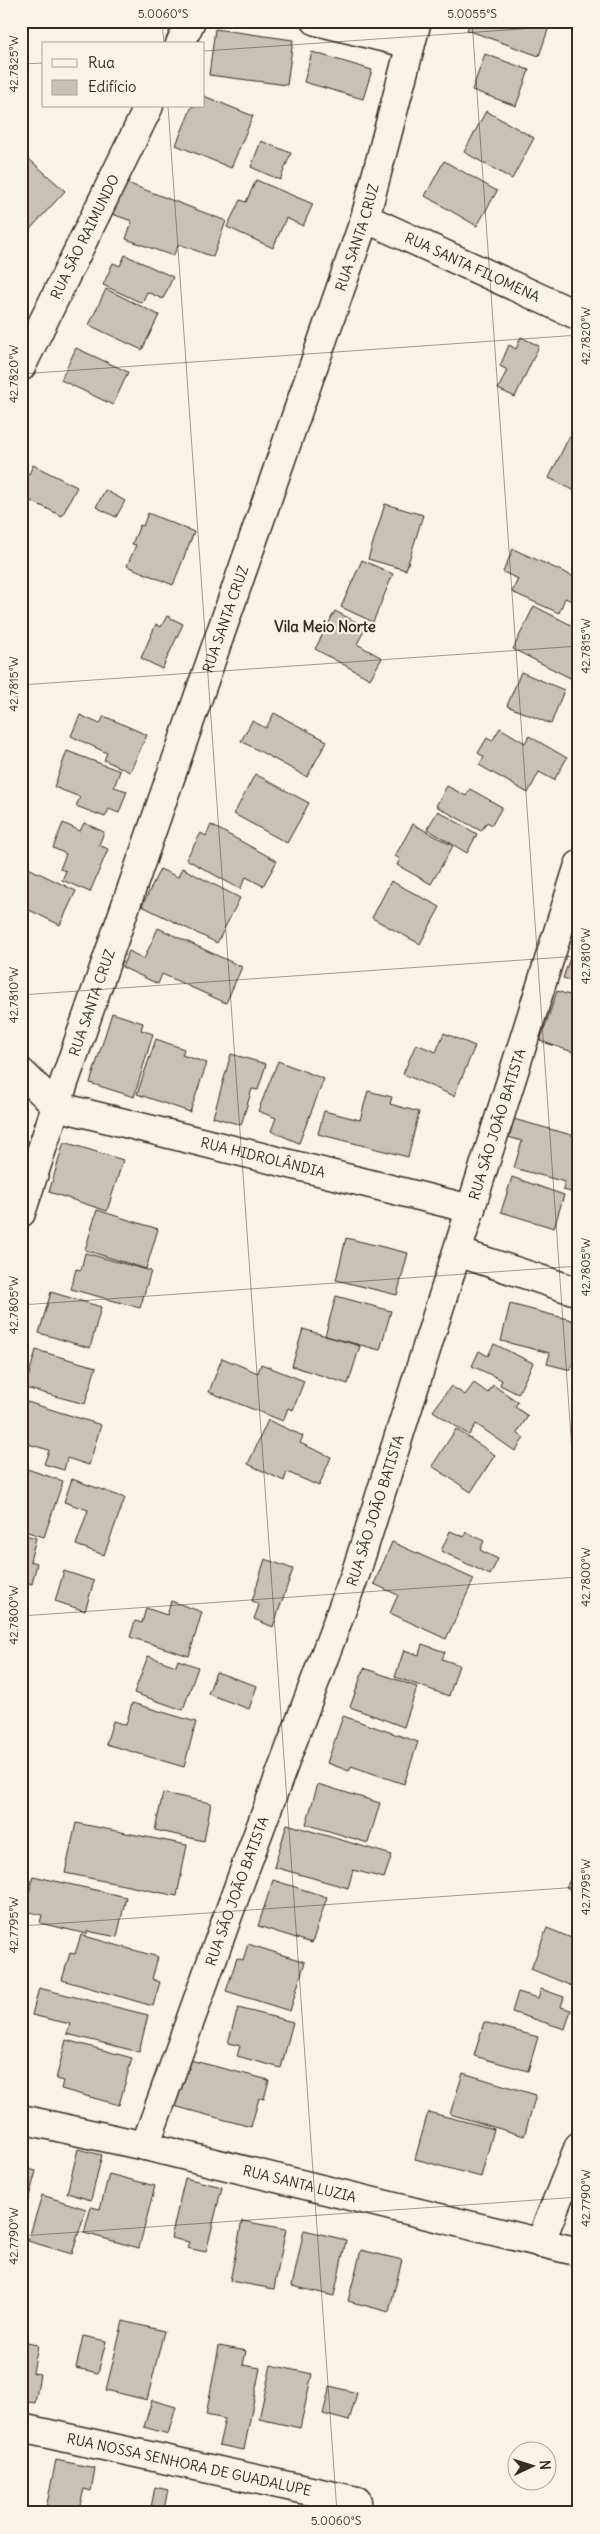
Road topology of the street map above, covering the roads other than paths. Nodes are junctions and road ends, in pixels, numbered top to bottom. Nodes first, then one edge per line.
1 (191, 21) edge
2 (316, 21) edge
3 (413, 32) edge
4 (181, 42) edge
5 (148, 108) edge
6 (366, 218) junction
7 (579, 316) edge
8 (21, 367) edge
9 (579, 865) edge
10 (21, 1072) edge
11 (56, 1106) junction
12 (471, 1209) junction
13 (21, 1214) edge
14 (457, 1252) junction
15 (579, 1292) edge
16 (21, 2119) edge
17 (145, 2146) junction
18 (579, 2146) edge
19 (540, 2243) junction
20 (579, 2252) edge
21 (21, 2428) edge
22 (357, 2501) dead end

1 - 4 street
2 - 3 street
3 - 6 street, RUA SANTA CRUZ
5 - 8 street, RUA SÃO RAIMUNDO
6 - 7 street, RUA SANTA FILOMENA
6 - 11 street, RUA SANTA CRUZ
9 - 12 street, RUA SÃO JOÃO BATISTA
10 - 11 street
11 - 12 street, RUA HIDROLÂNDIA
11 - 13 street, RUA SANTA CRUZ
12 - 14 street, RUA SÃO JOÃO BATISTA
14 - 15 street
14 - 17 street, RUA SÃO JOÃO BATISTA
16 - 17 street, RUA SANTA LUZIA
17 - 19 street, RUA SANTA LUZIA
18 - 19 street
19 - 20 street, RUA SANTA LUZIA
21 - 22 street, RUA NOSSA SENHORA DE GUADALUPE

